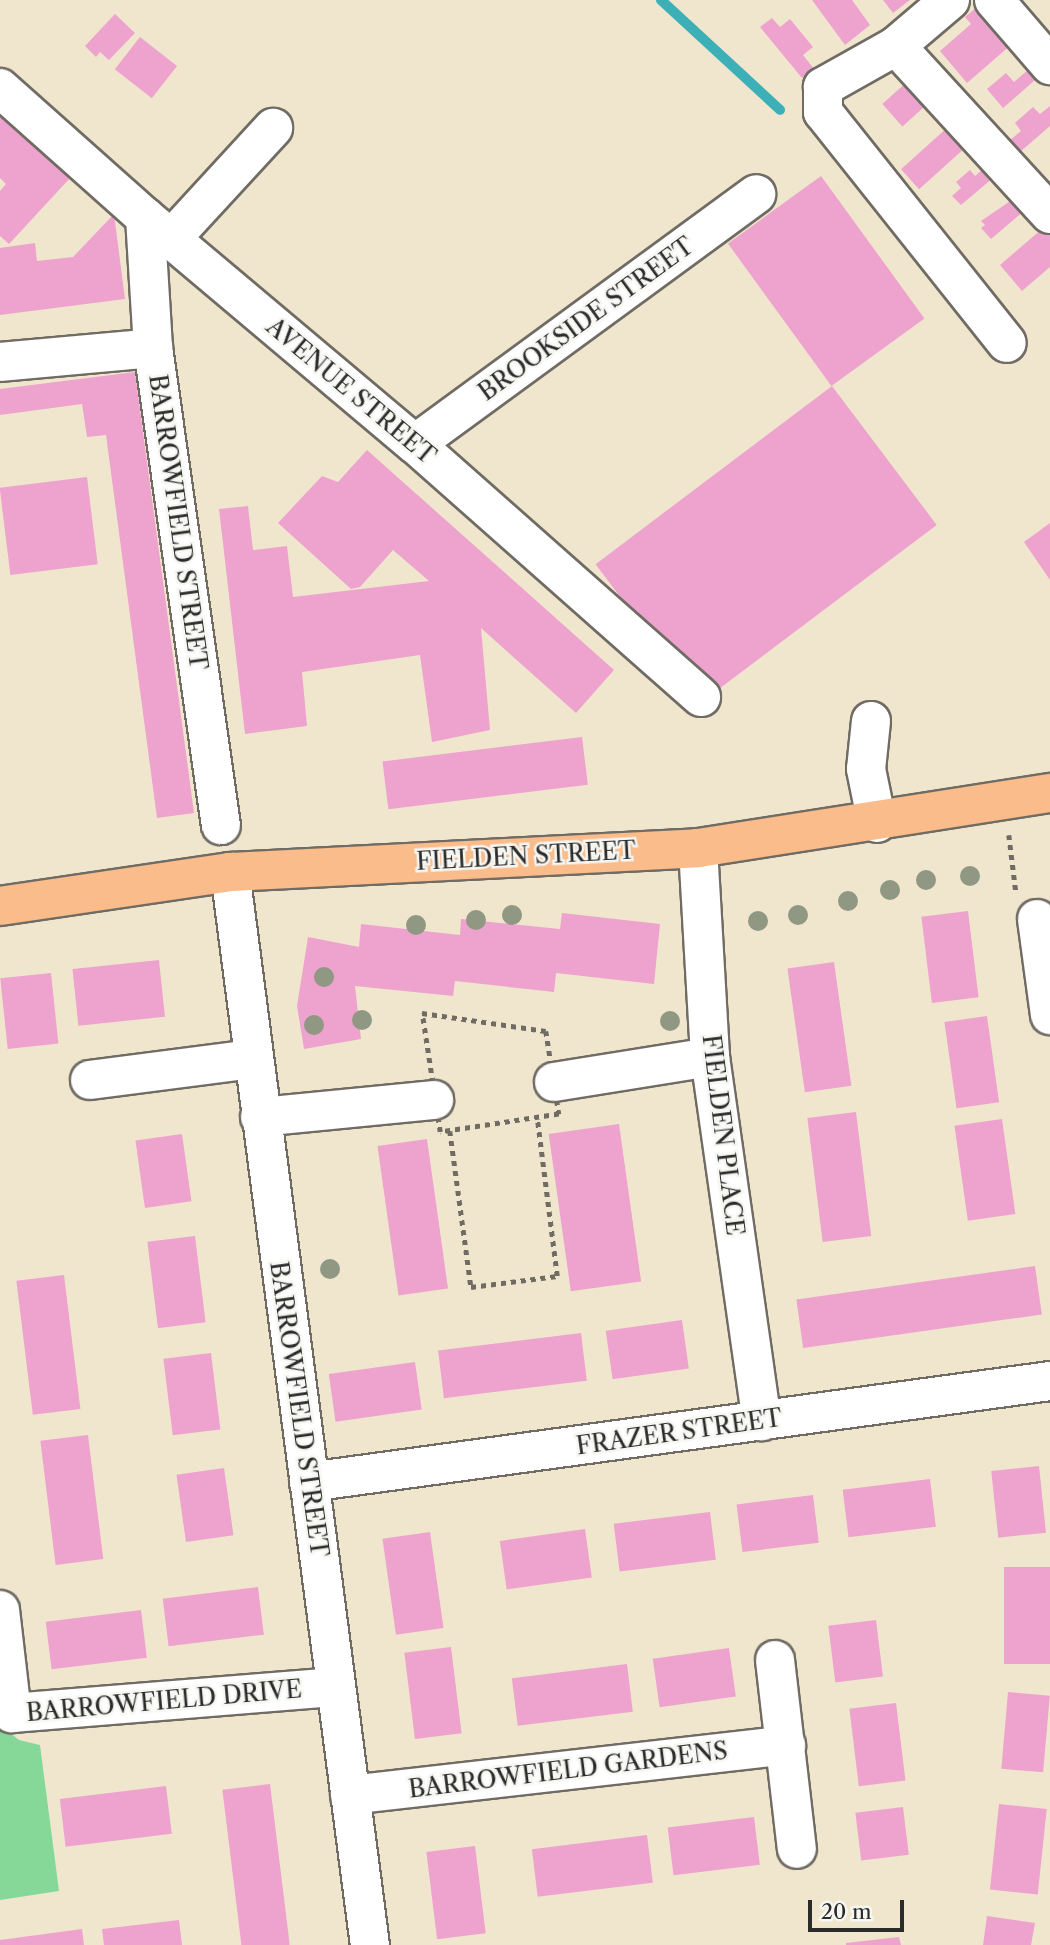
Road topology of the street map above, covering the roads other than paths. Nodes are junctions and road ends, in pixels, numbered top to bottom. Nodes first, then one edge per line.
1 (950, 0) edge
2 (994, 0) edge
3 (896, 46) junction
4 (1050, 65) edge
5 (0, 88) edge
6 (273, 128) dead end
7 (756, 194) dead end
8 (1050, 214) edge
9 (158, 228) junction
10 (1007, 343) dead end
11 (153, 348) junction
12 (0, 362) edge
13 (415, 444) junction
14 (701, 697) dead end
15 (871, 721) dead end
16 (1050, 793) edge
17 (877, 823) junction
18 (221, 825) dead end
19 (698, 848) junction
20 (230, 872) junction
21 (0, 905) edge
22 (1037, 919) road end
23 (1049, 1006) edge
24 (710, 1057) junction
25 (252, 1059) junction
26 (90, 1080) dead end
27 (554, 1082) road end
28 (442, 1115) road end
29 (260, 1117) junction
30 (1050, 1381) edge
31 (762, 1421) junction
32 (309, 1482) junction
33 (0, 1610) edge
34 (775, 1660) dead end
35 (336, 1687) junction
36 (786, 1745) junction
37 (350, 1796) junction
38 (797, 1849) dead end
39 (370, 1945) edge

1 - 3 street
2 - 4 street
3 - 8 street
3 - 10 street
5 - 9 street, AVENUE STREET
6 - 9 street
7 - 13 street, BROOKSIDE STREET
9 - 11 street, BARROWFIELD STREET
9 - 13 street, AVENUE STREET
11 - 12 street
11 - 18 street, BARROWFIELD STREET
13 - 14 street, AVENUE STREET
15 - 17 street
16 - 17 main road, FIELDEN STREET
17 - 19 main road, FIELDEN STREET
19 - 20 main road, FIELDEN STREET
19 - 24 street, FIELDEN PLACE
20 - 21 main road, FIELDEN STREET
20 - 25 street, BARROWFIELD STREET
22 - 23 street
24 - 27 street
24 - 31 street, FIELDEN PLACE
25 - 26 street
25 - 29 street, BARROWFIELD STREET
28 - 29 street
29 - 32 street, BARROWFIELD STREET
30 - 31 street, FRAZER STREET
31 - 32 street, FRAZER STREET
32 - 35 street, BARROWFIELD STREET
33 - 35 street, BARROWFIELD DRIVE
34 - 36 street
35 - 37 street, BARROWFIELD STREET
36 - 37 street, BARROWFIELD GARDENS
36 - 38 street
37 - 39 street, BARROWFIELD STREET

